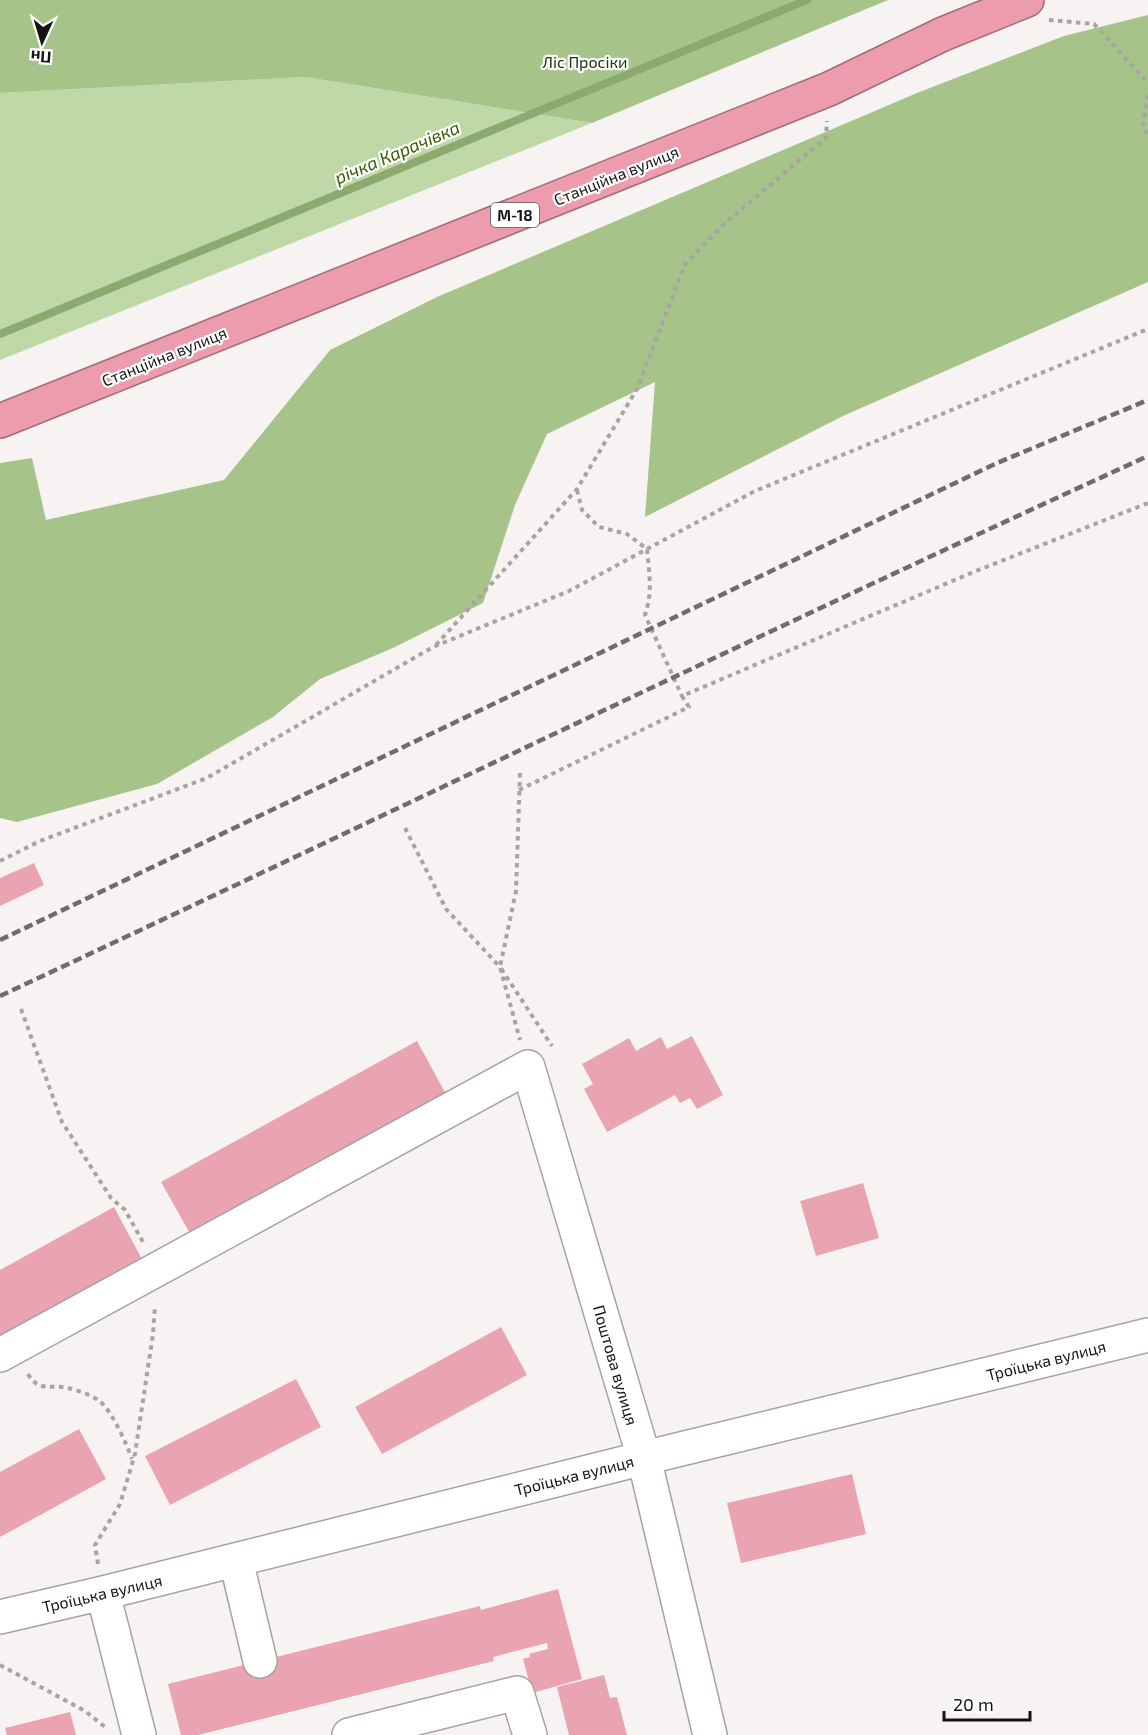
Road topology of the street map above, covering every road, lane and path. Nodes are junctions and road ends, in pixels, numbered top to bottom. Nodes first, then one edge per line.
1 (1037, 10) edge
2 (1148, 83) edge
3 (829, 89) junction
4 (1148, 95) edge
5 (1148, 136) edge
6 (1148, 329) edge
7 (0, 422) edge
8 (577, 489) junction
9 (1148, 503) edge
10 (647, 549) junction
11 (433, 647) junction
12 (682, 696) junction
13 (520, 773) dead end
14 (519, 790) junction
15 (405, 828) dead end
16 (0, 861) edge
17 (500, 967) junction
18 (21, 1009) dead end
19 (528, 1067) junction
20 (158, 1269) junction
21 (1148, 1335) edge
22 (7, 1351) edge
23 (644, 1458) junction
24 (133, 1460) junction
25 (236, 1560) junction
26 (103, 1593) junction
27 (0, 1617) edge
28 (260, 1661) dead end
29 (0, 1665) edge
30 (123, 1732) edge
31 (349, 1735) edge
32 (530, 1735) edge
33 (710, 1735) edge

1 - 2 path
1 - 3 highway, Станційна вулиця / М-18
3 - 7 highway, Станційна вулиця / М-18
3 - 8 path
4 - 5 path
6 - 10 path
8 - 10 path
8 - 11 path
9 - 12 path
10 - 11 path
10 - 12 path
11 - 16 path
12 - 14 path
13 - 14 path
14 - 17 path
15 - 17 path
17 - 19 path
18 - 20 path
19 - 20 street
19 - 23 street, Поштова вулиця
20 - 22 street
20 - 24 path
21 - 23 street, Троїцька вулиця
22 - 24 path
23 - 25 street, Троїцька вулиця
23 - 33 street, Поштова вулиця
24 - 26 path
25 - 26 street, Троїцька вулиця
25 - 28 street
26 - 27 street, Троїцька вулиця
26 - 30 street
29 - 30 path
31 - 32 street

